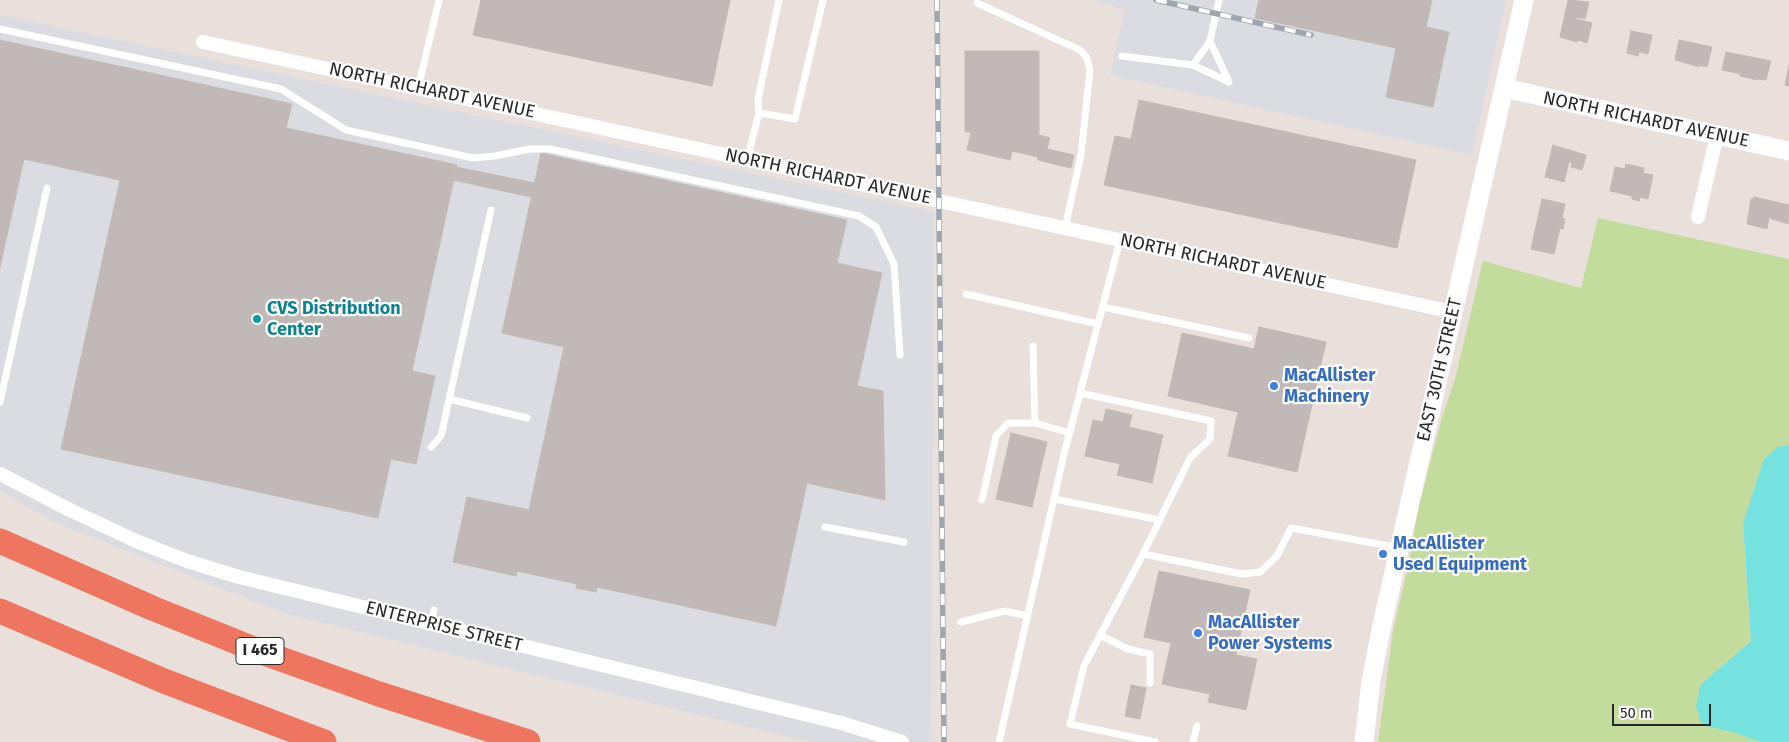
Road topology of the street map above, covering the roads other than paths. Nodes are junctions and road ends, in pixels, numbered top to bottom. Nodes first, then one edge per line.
1 (439, 0) edge
2 (779, 0) edge
3 (823, 0) edge
4 (1220, 0) edge
5 (1524, 0) edge
6 (977, 3) dead end
7 (0, 29) edge
8 (1210, 41) junction
9 (202, 42) dead end
10 (1122, 56) dead end
11 (1193, 65) junction
12 (418, 88) junction
13 (1504, 88) junction
14 (759, 112) junction
15 (1716, 135) junction
16 (1789, 151) edge
17 (748, 160) junction
18 (47, 188) dead end
19 (491, 210) dead end
20 (1698, 217) dead end
21 (1065, 228) junction
22 (1120, 240) junction
23 (966, 294) dead end
24 (1102, 307) junction
25 (1453, 312) junction
26 (1098, 324) junction
27 (1249, 338) dead end
28 (1032, 346) dead end
29 (900, 355) dead end
30 (1080, 393) junction
31 (0, 398) edge
32 (449, 400) junction
33 (527, 418) dead end
34 (1035, 423) junction
35 (1070, 433) junction
36 (431, 448) dead end
37 (0, 474) edge
38 (1054, 499) junction
39 (982, 500) dead end
40 (1160, 520) junction
41 (825, 527) dead end
42 (0, 541) edge
43 (904, 542) dead end
44 (1400, 548) junction
45 (1143, 554) junction
46 (434, 610) dead end
47 (0, 611) edge
48 (1028, 616) junction
49 (961, 622) dead end
50 (430, 624) junction
51 (1100, 635) junction
52 (1150, 683) dead end
53 (1197, 726) dead end
54 (324, 742) edge
55 (528, 742) edge
56 (902, 742) edge
57 (999, 742) edge
58 (1155, 742) edge
59 (1193, 742) edge
60 (1364, 742) edge

1 - 12 lane
2 - 14 lane
3 - 14 lane
4 - 8 lane
5 - 13 main road, EAST 30TH STREET
6 - 21 lane
7 - 29 lane
8 - 11 lane
8 - 11 lane
9 - 12 street, NORTH RICHARDT AVENUE
10 - 11 lane
12 - 17 street, NORTH RICHARDT AVENUE
13 - 15 main road, NORTH RICHARDT AVENUE
13 - 25 main road, EAST 30TH STREET
14 - 17 lane
15 - 16 main road, NORTH RICHARDT AVENUE
15 - 20 street
17 - 21 street, NORTH RICHARDT AVENUE
18 - 31 lane
19 - 32 lane
21 - 22 street, NORTH RICHARDT AVENUE
22 - 24 lane
22 - 25 street, NORTH RICHARDT AVENUE
23 - 26 lane
24 - 26 lane
24 - 27 lane
25 - 44 main road, EAST 30TH STREET
26 - 30 lane
28 - 34 lane
30 - 35 lane
30 - 40 lane
32 - 33 lane
32 - 36 lane
34 - 35 lane
34 - 39 lane
35 - 38 lane
37 - 50 street, ENTERPRISE STREET
38 - 40 lane
38 - 48 lane
40 - 45 lane
41 - 43 lane
42 - 55 highway, I 465
44 - 45 lane
44 - 60 main road, EAST 30TH STREET
45 - 51 lane
46 - 50 lane
47 - 54 highway
48 - 49 lane
48 - 57 lane
50 - 56 street, ENTERPRISE STREET
51 - 52 lane
51 - 58 lane
53 - 59 lane

